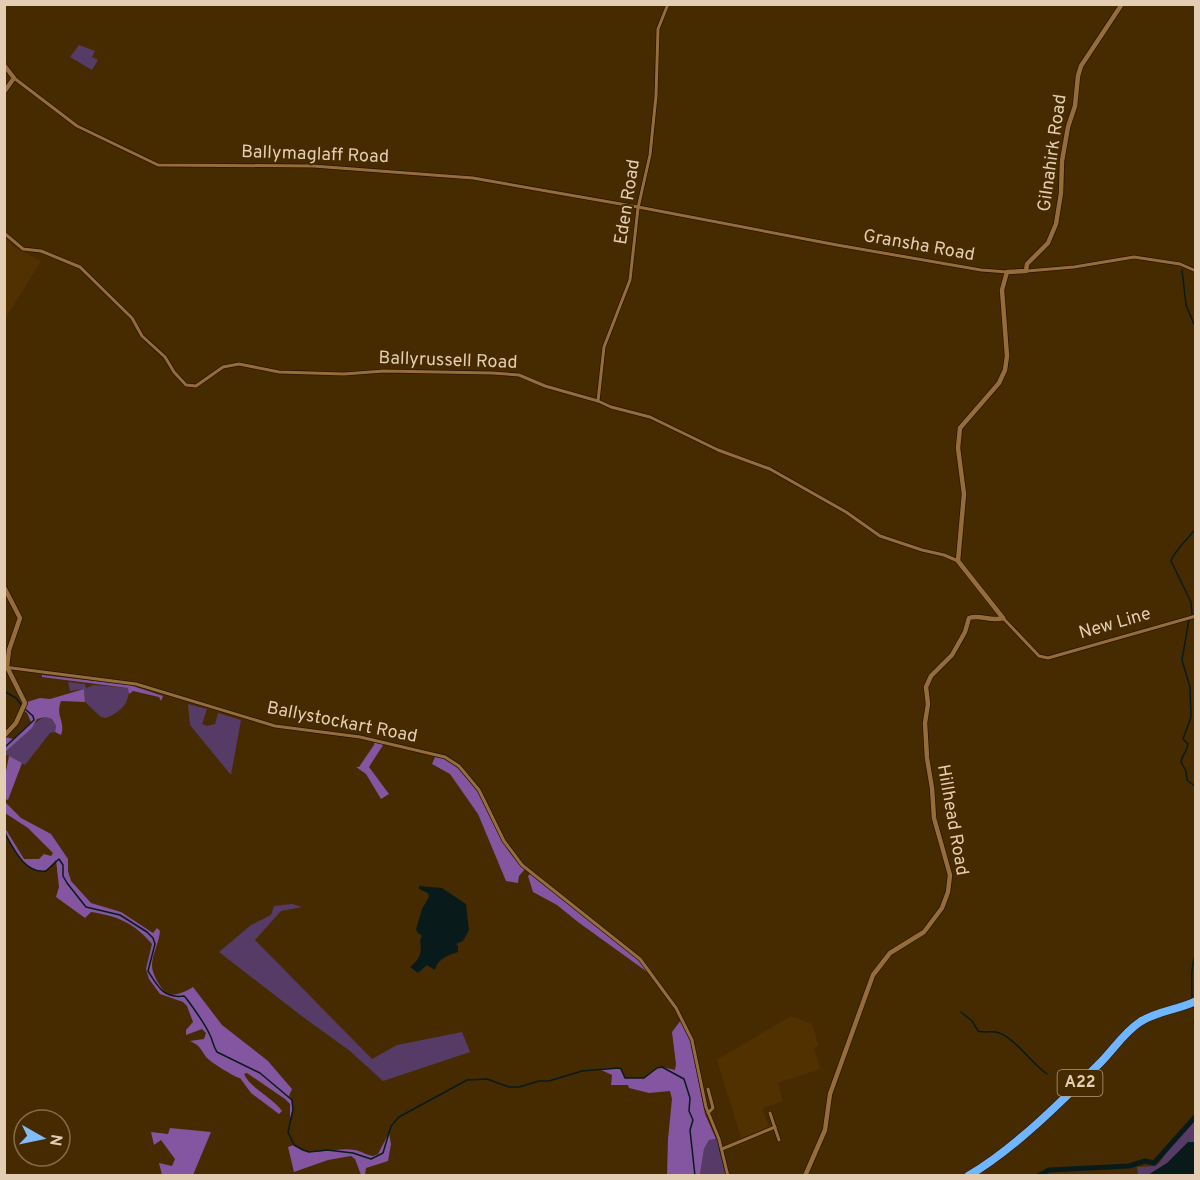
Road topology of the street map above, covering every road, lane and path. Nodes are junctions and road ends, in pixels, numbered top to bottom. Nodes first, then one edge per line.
1 (668, 4) edge
2 (1122, 4) edge
3 (4, 65) edge
4 (14, 78) junction
5 (4, 92) edge
6 (638, 207) junction
7 (4, 233) edge
8 (1026, 271) junction
9 (1007, 272) junction
10 (1196, 272) edge
11 (598, 401) junction
12 (958, 561) junction
13 (4, 587) edge
14 (1196, 615) edge
15 (1003, 618) junction
16 (6, 667) edge
17 (4, 736) edge
18 (1196, 1001) edge
19 (708, 1089) dead end
20 (708, 1113) junction
21 (770, 1113) dead end
22 (775, 1127) junction
23 (780, 1140) dead end
24 (722, 1149) junction
25 (728, 1176) edge
26 (805, 1176) edge
27 (968, 1176) edge

1 - 6 street, Eden Road
2 - 8 street, Gilnahirk Road
3 - 4 street
4 - 5 street
4 - 6 street, Ballymaglaff Road
6 - 9 street, Gransha Road
6 - 11 street, Eden Road
7 - 11 street, Ballyrussell Road
8 - 9 street, Gransha Road
8 - 10 street, Gransha Road
9 - 12 street
11 - 12 street, Ballyrussell Road
12 - 15 street
13 - 16 street
14 - 15 street, New Line
15 - 26 street, Hillhead Road
16 - 17 street
16 - 20 street, Ballystockart Road
18 - 27 highway, A22
19 - 20 street
20 - 24 street, Ballystockart Road
21 - 22 street
22 - 23 street
22 - 24 street
24 - 25 street, Ballystockart Road

